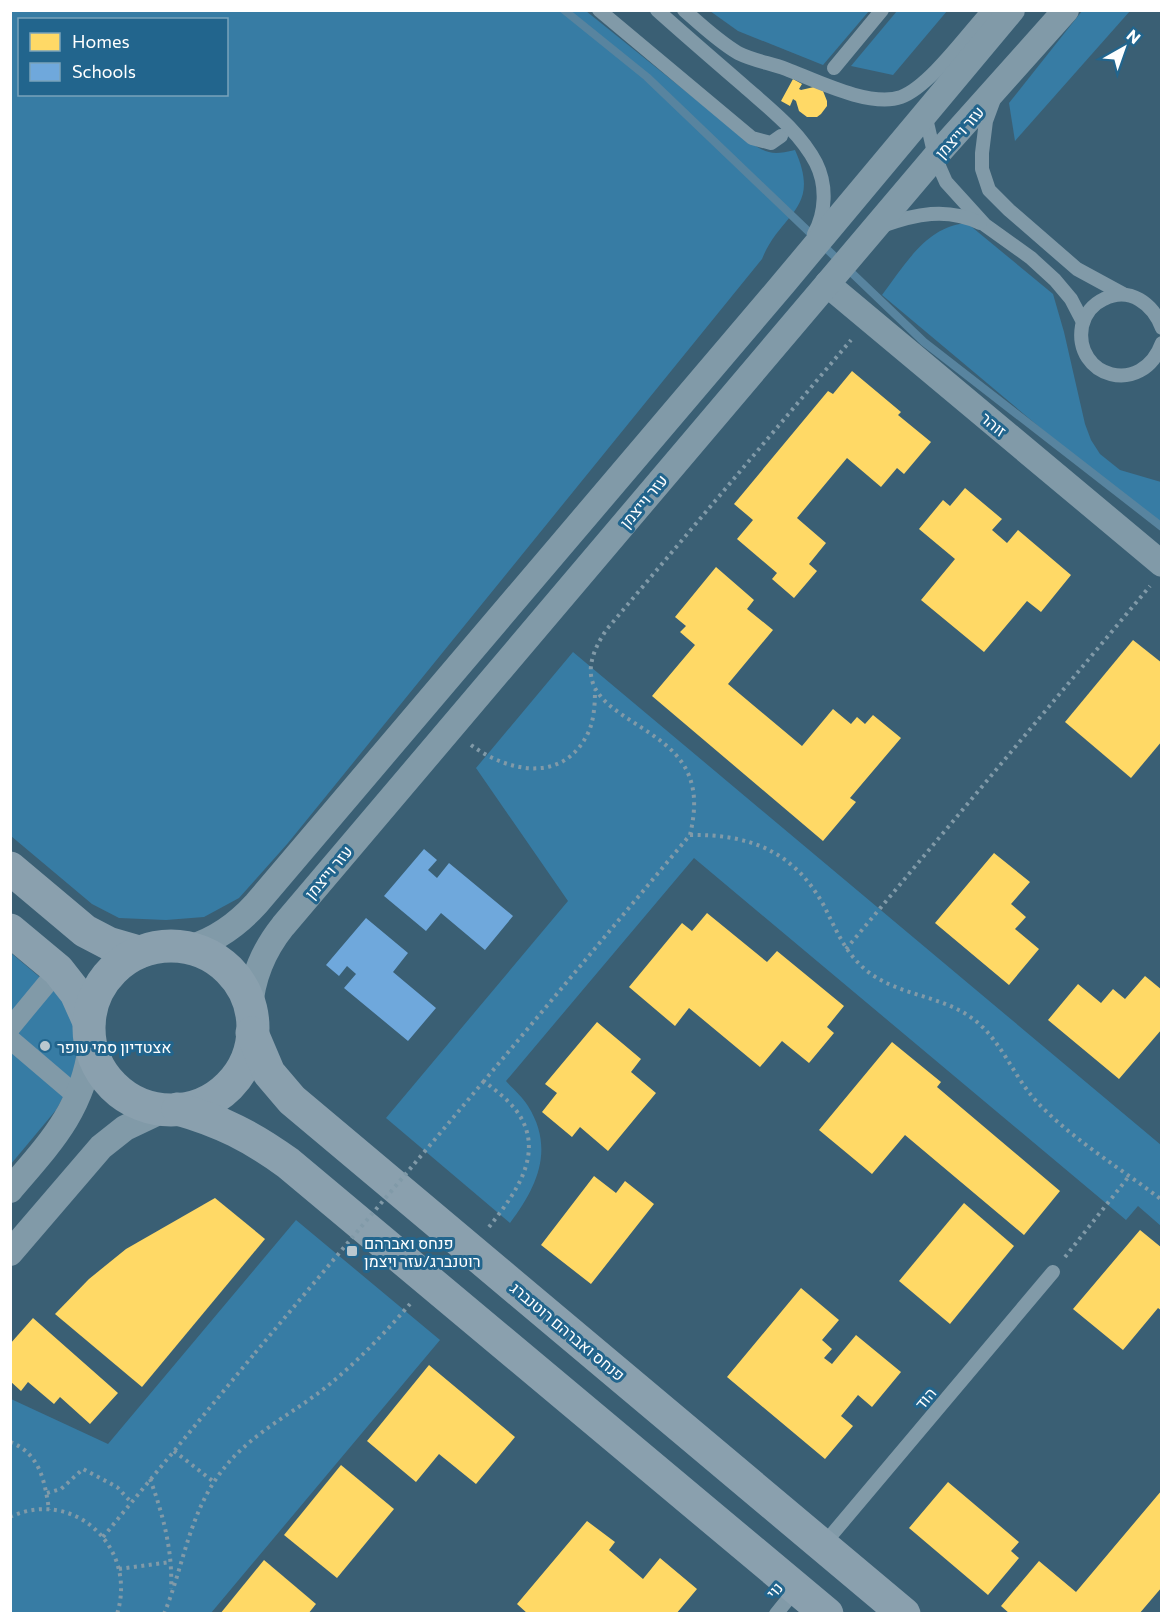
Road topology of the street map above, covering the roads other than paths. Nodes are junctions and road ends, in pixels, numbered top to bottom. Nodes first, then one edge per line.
1 (598, 10) edge
2 (657, 10) edge
3 (684, 10) edge
4 (882, 10) edge
5 (989, 10) edge
6 (1012, 10) edge
7 (1066, 10) edge
8 (834, 68) dead end
9 (999, 88) junction
10 (925, 114) junction
11 (781, 136) dead end
12 (935, 157) junction
13 (984, 225) junction
14 (875, 228) junction
15 (783, 284) junction
16 (827, 284) junction
17 (1123, 294) junction
18 (1083, 322) junction
19 (1161, 328) edge
20 (1161, 343) edge
21 (1158, 573) edge
22 (10, 868) edge
23 (10, 930) edge
24 (189, 948) junction
25 (139, 952) junction
26 (58, 970) junction
27 (13, 1020) edge
28 (251, 1021) junction
29 (90, 1034) junction
30 (10, 1039) edge
31 (78, 1096) junction
32 (172, 1109) junction
33 (10, 1190) edge
34 (10, 1253) edge
35 (1053, 1272) road end
36 (823, 1545) junction
37 (797, 1588) junction
38 (776, 1614) edge
39 (827, 1614) edge
40 (904, 1614) edge

1 - 11 lane
2 - 15 lane
3 - 5 lane
4 - 8 lane
6 - 10 street, עזר וייצמן
7 - 9 street, עזר וייצמן
9 - 12 street, עזר וייצמן
9 - 17 lane
10 - 12 lane
10 - 15 street, עזר וייצמן
12 - 13 lane
12 - 14 street, עזר וייצמן
13 - 14 lane
13 - 18 lane
14 - 16 street, עזר וייצמן
15 - 24 street, עזר וייצמן
16 - 21 street, זוהר
16 - 28 street, עזר וייצמן
17 - 18 lane
17 - 19 lane
18 - 20 lane
22 - 25 main road
23 - 26 main road
24 - 25 main road
24 - 28 main road
25 - 29 main road
26 - 27 street
26 - 29 main road
28 - 32 main road
28 - 36 main road, פנחס ואברהם רוטנברג
29 - 31 street
29 - 32 main road
30 - 31 street
31 - 33 street
32 - 34 street
32 - 37 main road
35 - 36 lane, הוד
36 - 40 main road, פנחס ואברהם רוטנברג
37 - 38 lane, נוי
37 - 39 main road

